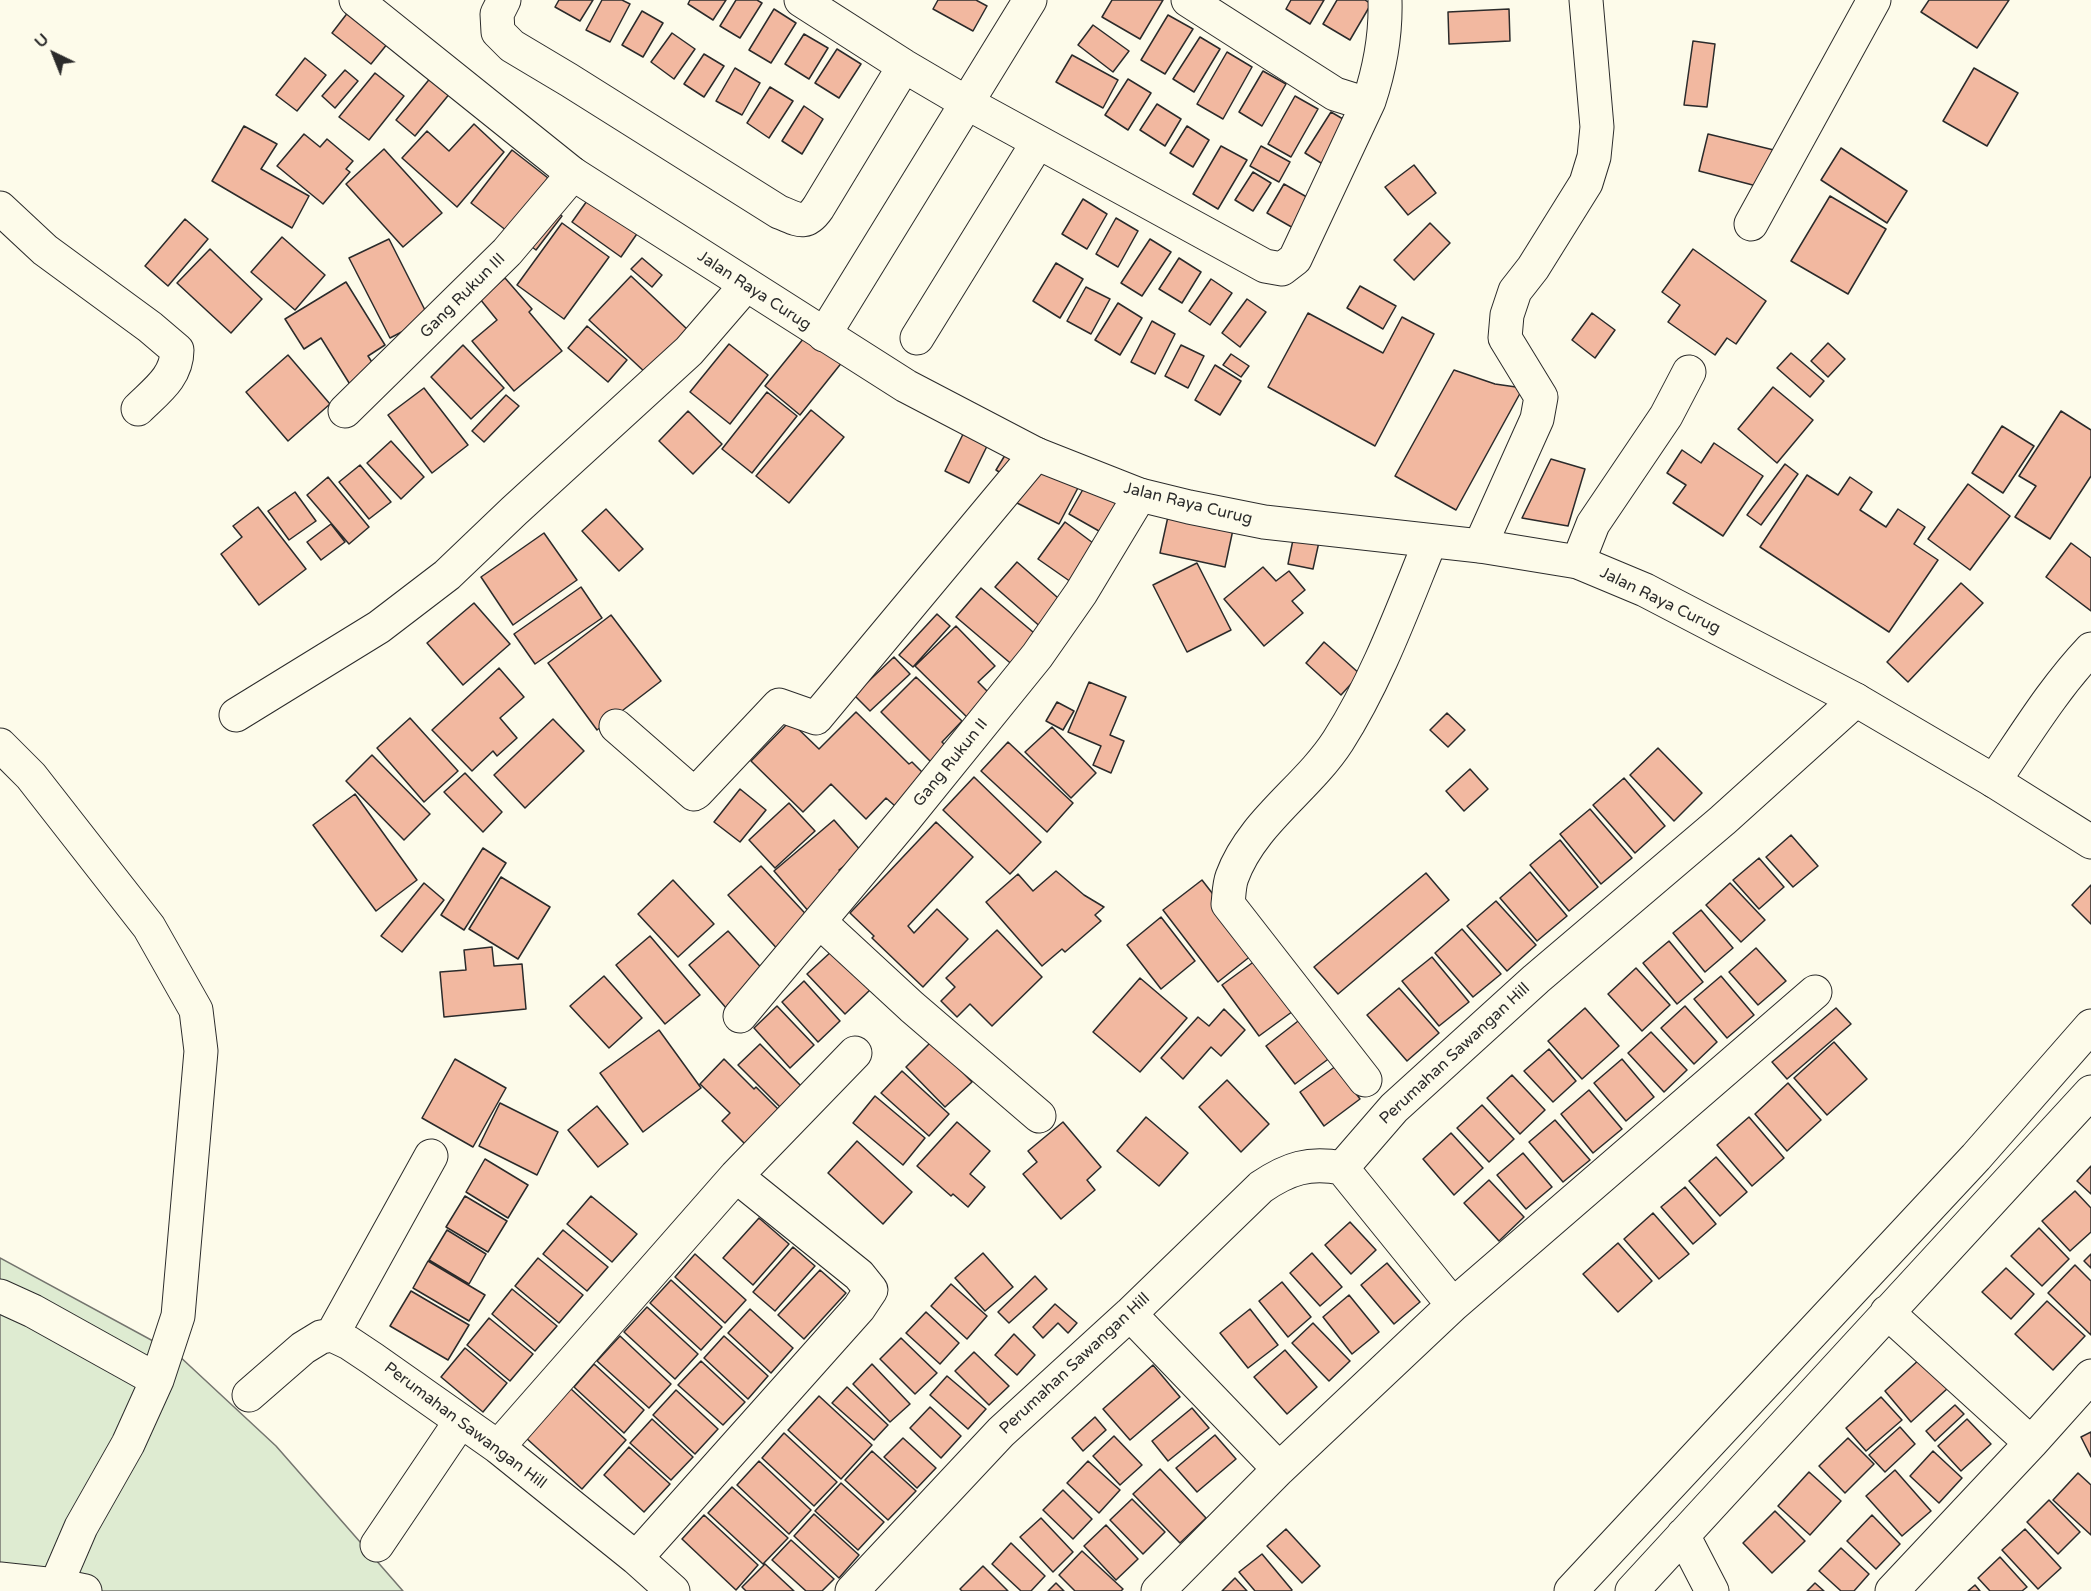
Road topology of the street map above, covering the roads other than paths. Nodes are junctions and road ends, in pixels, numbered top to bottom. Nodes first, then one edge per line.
1 (356, 0) edge
2 (504, 0) edge
3 (801, 0) edge
4 (1030, 0) edge
5 (1188, 0) edge
6 (1385, 0) edge
7 (1586, 0) edge
8 (1874, 0) edge
9 (904, 66) junction
10 (1369, 100) junction
11 (967, 103) junction
12 (1038, 142) junction
13 (573, 174) junction
14 (0, 208) edge
15 (1751, 224) dead end
16 (746, 285) junction
17 (825, 335) junction
18 (917, 338) dead end
19 (1689, 372) dead end
20 (138, 409) dead end
21 (345, 411) dead end
22 (1036, 454) junction
23 (1140, 495) junction
24 (1430, 542) junction
25 (1480, 546) junction
26 (1578, 562) junction
27 (2091, 650) edge
28 (1856, 700) junction
29 (236, 715) dead end
30 (616, 726) dead end
31 (0, 745) edge
32 (1994, 781) junction
33 (2091, 842) edge
34 (820, 922) junction
35 (1815, 992) dead end
36 (741, 1016) dead end
37 (2091, 1026) edge
38 (855, 1053) dead end
39 (1365, 1080) dead end
40 (2091, 1092) edge
41 (1040, 1116) dead end
42 (431, 1156) dead end
43 (1342, 1168) junction
44 (736, 1176) junction
45 (0, 1296) edge
46 (1453, 1305) junction
47 (1887, 1312) junction
48 (1130, 1314) junction
49 (332, 1335) junction
50 (2091, 1376) edge
51 (157, 1380) junction
52 (249, 1395) dead end
53 (460, 1422) junction
54 (2031, 1443) junction
55 (498, 1447) junction
56 (1279, 1469) junction
57 (1683, 1536) junction
58 (377, 1545) dead end
59 (636, 1558) junction
60 (0, 1579) edge
61 (71, 1588) edge
62 (673, 1591) edge
63 (852, 1591) edge
64 (1158, 1591) edge
65 (1570, 1591) edge
66 (1632, 1591) edge
67 (1712, 1591) edge
68 (1892, 1591) edge

1 - 13 street, Jalan Raya Curug
2 - 9 street
3 - 9 street
4 - 11 street
5 - 10 street
6 - 10 street
7 - 25 street
8 - 15 street
9 - 11 street
10 - 12 street
11 - 12 street
11 - 17 street
12 - 18 street
13 - 16 street, Jalan Raya Curug
13 - 21 street, Gang Rukun III
14 - 20 street
16 - 17 street, Jalan Raya Curug
16 - 29 street
17 - 22 street, Jalan Raya Curug
19 - 26 street
22 - 23 street, Jalan Raya Curug
22 - 30 street
23 - 24 street, Jalan Raya Curug
23 - 34 street, Gang Rukun II
24 - 25 street, Jalan Raya Curug
24 - 39 street
25 - 26 street, Jalan Raya Curug
26 - 28 street, Jalan Raya Curug
27 - 32 street
28 - 32 street, Jalan Raya Curug
28 - 43 street, Perumahan Sawangan Hill
31 - 51 street
32 - 33 street, Jalan Raya Curug
34 - 36 street, Gang Rukun II
34 - 41 street
35 - 46 street
37 - 65 street
38 - 44 street
40 - 47 street
42 - 49 street
43 - 46 street
43 - 48 street, Perumahan Sawangan Hill
44 - 55 street
44 - 59 street
45 - 51 street
46 - 56 street
47 - 54 street
47 - 57 street
48 - 56 street
48 - 63 street, Perumahan Sawangan Hill
49 - 52 street
49 - 53 street, Perumahan Sawangan Hill
50 - 54 street
51 - 61 street
53 - 55 street, Perumahan Sawangan Hill
53 - 58 street
54 - 68 street
55 - 59 street, Perumahan Sawangan Hill
56 - 64 street
57 - 66 street
57 - 67 street
59 - 62 street, Perumahan Sawangan Hill
60 - 61 street

